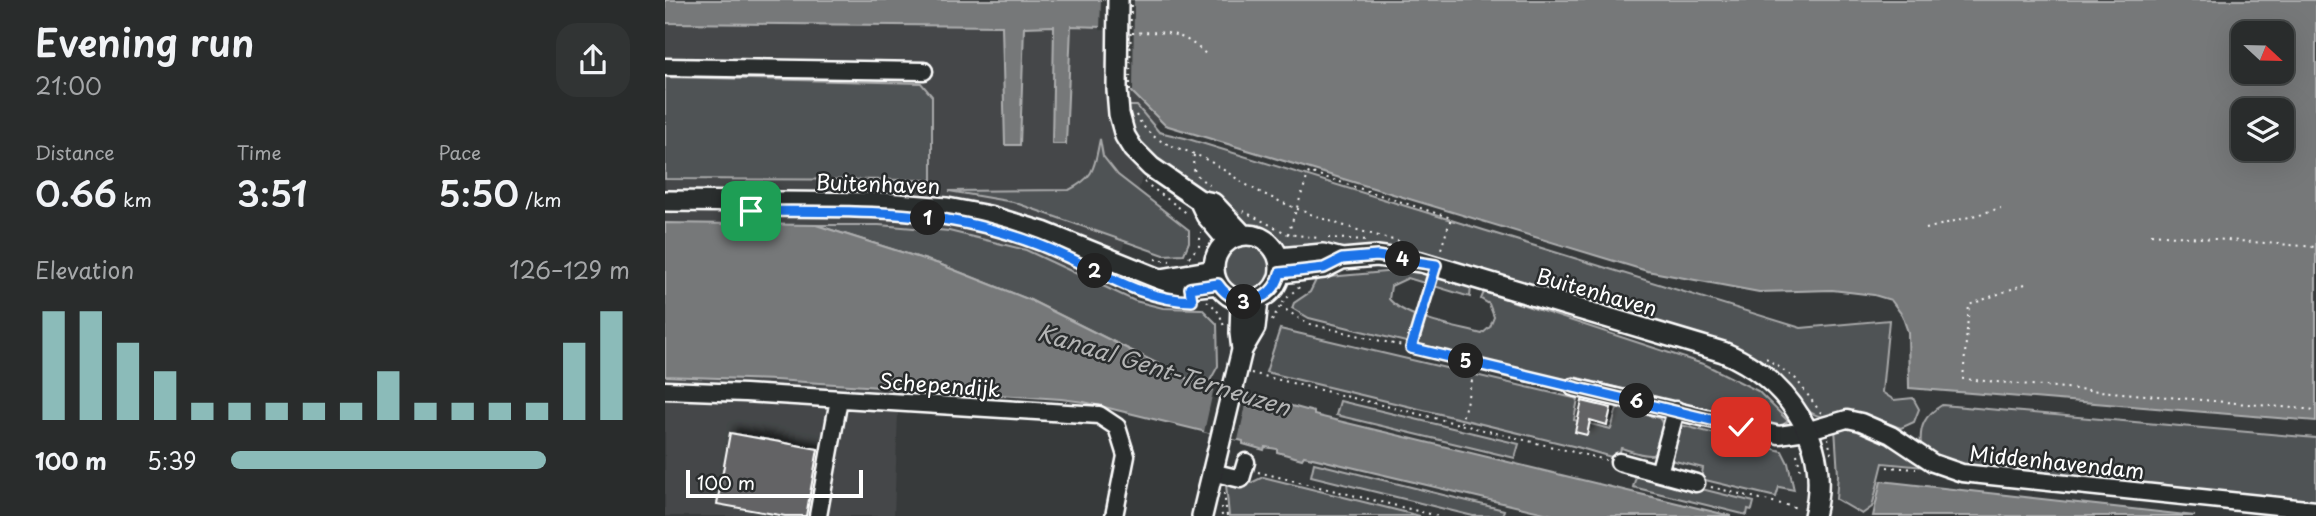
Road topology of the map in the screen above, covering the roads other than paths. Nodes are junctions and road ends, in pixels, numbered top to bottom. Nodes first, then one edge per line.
1 (1118, 0) edge
2 (665, 67) edge
3 (924, 71) dead end
4 (665, 201) edge
5 (1235, 238) junction
6 (1279, 265) junction
7 (1161, 279) junction
8 (1212, 285) junction
9 (1249, 300) junction
10 (1573, 387) road end
11 (665, 390) edge
12 (839, 399) junction
13 (1676, 410) junction
14 (1799, 432) junction
15 (1619, 463) road end
16 (1245, 465) road end
17 (1659, 473) junction
18 (1218, 474) junction
19 (1696, 483) road end
20 (2316, 510) edge
21 (1205, 511) edge
22 (1808, 513) edge
23 (818, 516) edge
24 (1114, 516) edge

1 - 5 main road
2 - 3 street
4 - 7 main road, Buitenhaven
5 - 6 main road
5 - 8 main road
6 - 9 main road
6 - 14 main road, Buitenhaven
7 - 8 main road, Buitenhaven
7 - 8 main road, Buitenhaven
8 - 9 main road
9 - 18 main road
10 - 13 street
11 - 12 street, Schependijk
12 - 23 street
12 - 24 street, Schependijk
13 - 14 street
13 - 17 street
14 - 20 street, Middenhavendam
14 - 22 main road, Buitenhaven
15 - 17 street
16 - 18 street
17 - 19 street
18 - 21 main road

